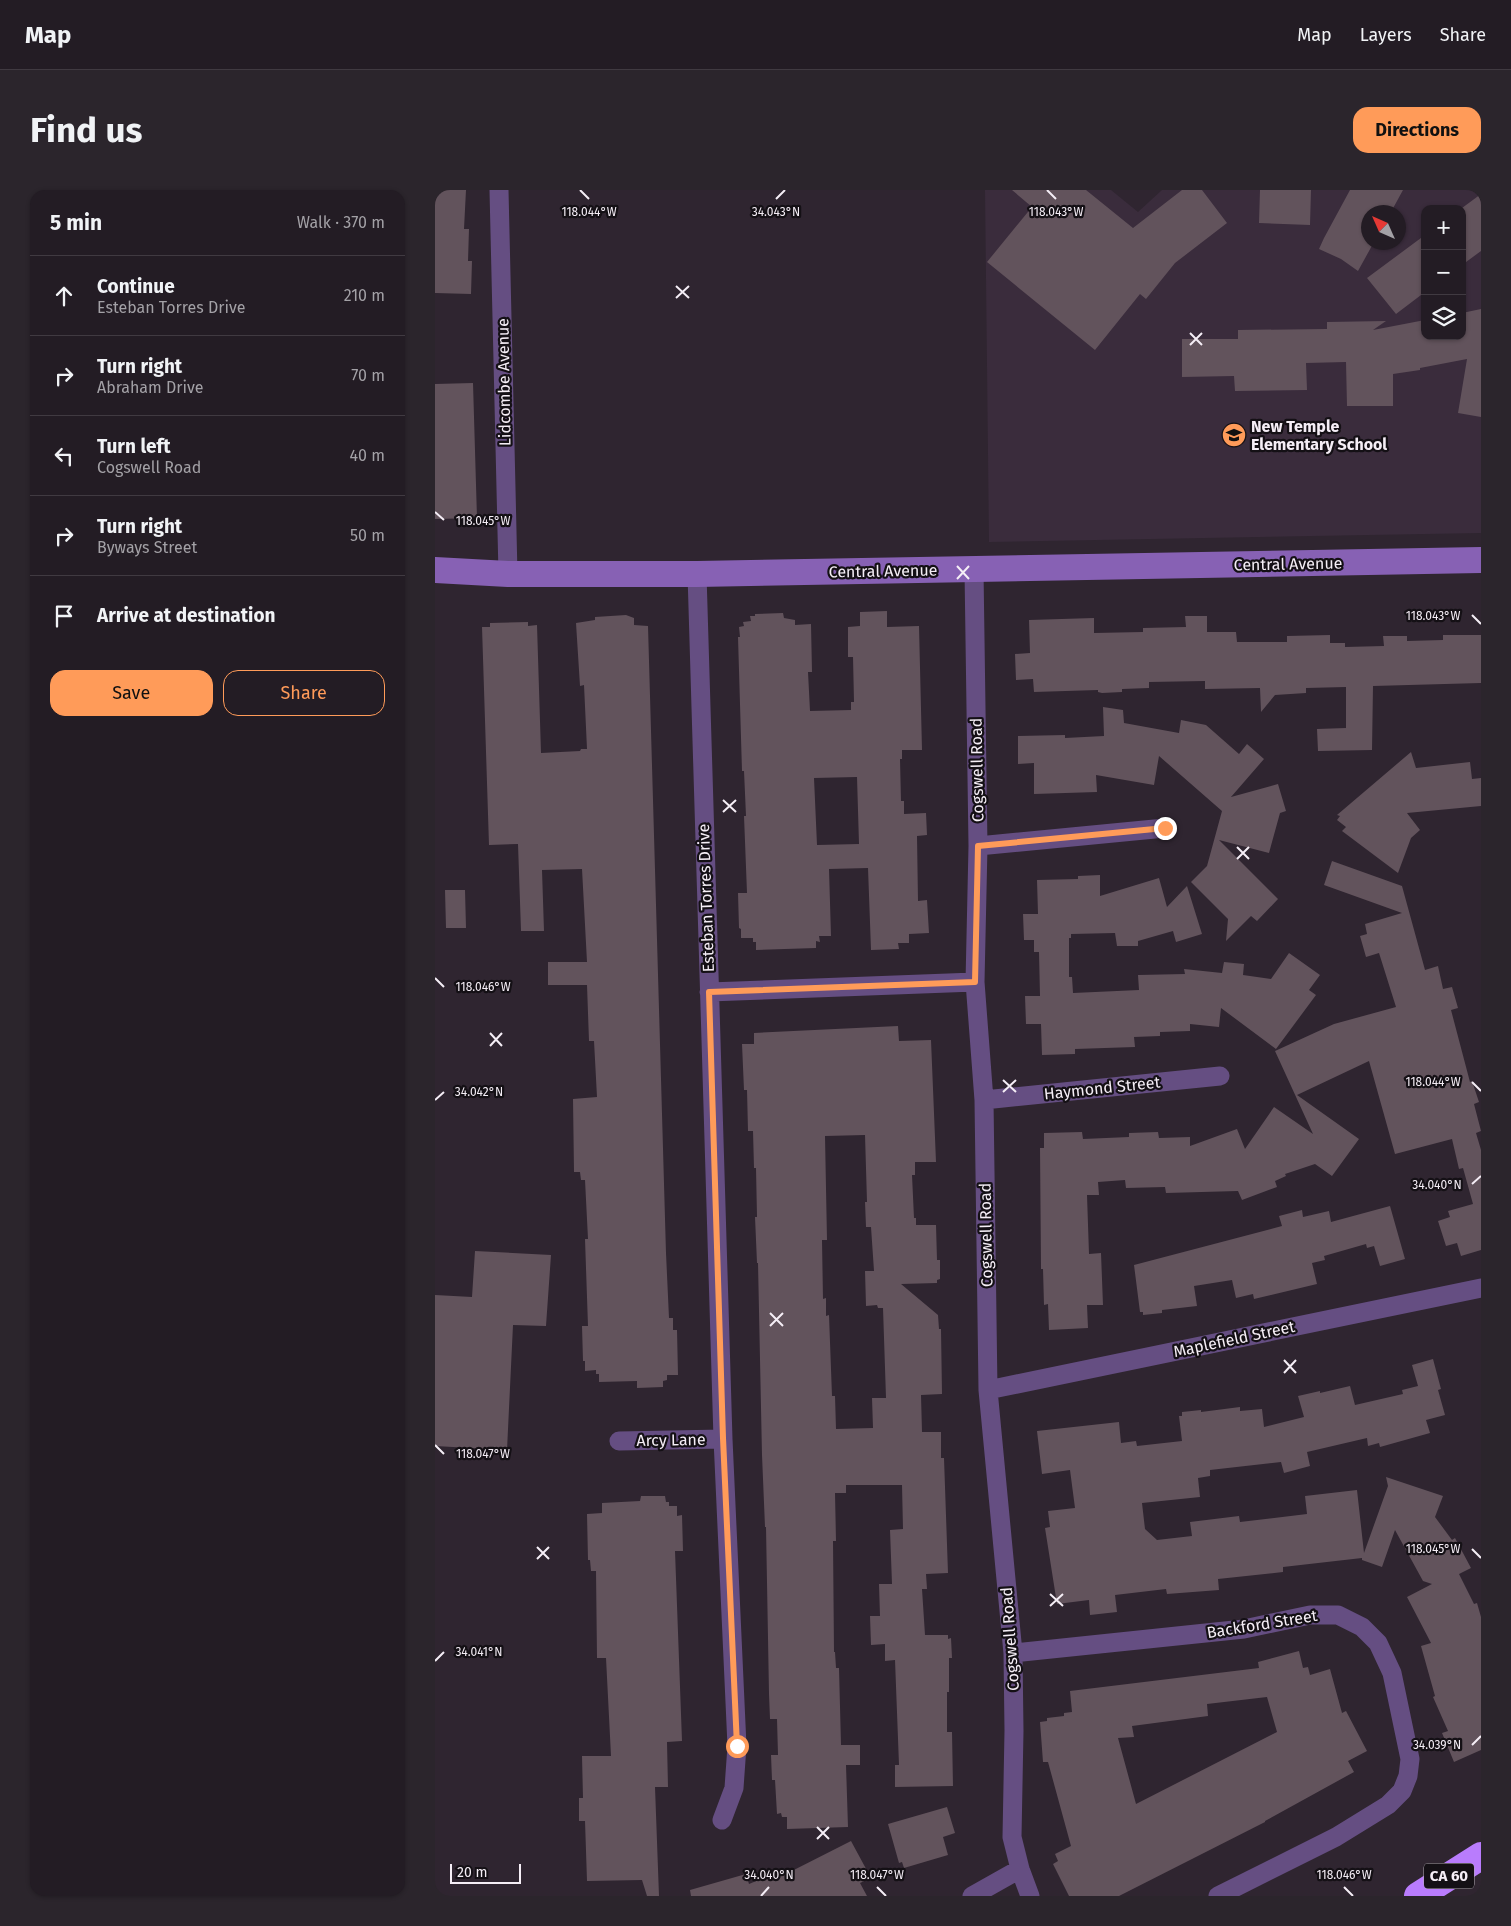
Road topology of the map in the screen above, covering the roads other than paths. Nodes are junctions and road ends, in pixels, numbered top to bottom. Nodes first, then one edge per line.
1 (499, 190) edge
2 (1481, 560) edge
3 (435, 570) edge
4 (975, 570) junction
5 (508, 574) junction
6 (697, 574) junction
7 (1165, 828) dead end
8 (978, 846) junction
9 (975, 982) junction
10 (709, 992) junction
11 (1220, 1076) dead end
12 (985, 1100) junction
13 (1481, 1288) edge
14 (988, 1390) junction
15 (723, 1438) junction
16 (619, 1441) dead end
17 (1013, 1654) junction
18 (722, 1820) dead end
19 (1481, 1856) edge
20 (1020, 1869) junction
21 (972, 1896) edge
22 (1030, 1896) edge
23 (1218, 1896) edge
24 (1418, 1896) edge

1 - 5 street, Lidcombe Avenue
2 - 4 street, Central Avenue
3 - 5 street, Central Avenue
4 - 6 street, Central Avenue
4 - 8 street, Cogswell Road
5 - 6 street, Central Avenue
6 - 10 street, Esteban Torres Drive
7 - 8 street
8 - 9 street, Cogswell Road
9 - 10 street
9 - 12 street, Cogswell Road
10 - 15 street, Esteban Torres Drive
11 - 12 street, Haymond Street
12 - 14 street, Cogswell Road
13 - 14 street, Maplefield Street
14 - 17 street, Cogswell Road
15 - 16 street, Arcy Lane
15 - 18 street, Esteban Torres Drive
17 - 20 street, Cogswell Road
17 - 23 street, Backford Street
19 - 24 highway, CA 60
20 - 21 street
20 - 22 street, Cogswell Road

